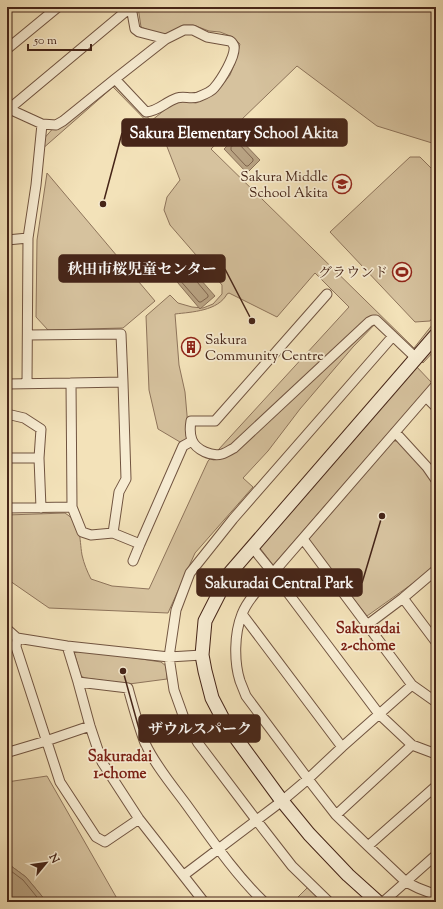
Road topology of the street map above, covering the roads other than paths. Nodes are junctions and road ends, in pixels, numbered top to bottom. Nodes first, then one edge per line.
1 (58, 7) edge
2 (131, 7) edge
3 (166, 39) junction
4 (7, 49) edge
5 (115, 79) junction
6 (8, 108) edge
7 (42, 124) junction
8 (28, 238) junction
9 (7, 240) edge
10 (327, 294) dead end
11 (28, 335) junction
12 (436, 335) edge
13 (393, 336) junction
14 (416, 358) junction
15 (123, 382) junction
16 (27, 383) junction
17 (71, 383) junction
18 (7, 384) edge
19 (436, 385) edge
20 (426, 397) junction
21 (436, 407) edge
22 (7, 414) edge
23 (395, 432) junction
24 (192, 441) junction
25 (7, 458) edge
26 (39, 458) junction
27 (436, 480) edge
28 (72, 507) junction
29 (7, 508) edge
30 (41, 508) junction
31 (113, 533) junction
32 (303, 539) junction
33 (140, 544) junction
34 (252, 547) junction
35 (133, 561) dead end
36 (436, 570) edge
37 (273, 572) junction
38 (403, 598) junction
39 (242, 614) junction
40 (367, 625) junction
41 (7, 629) edge
42 (17, 638) junction
43 (436, 642) edge
44 (67, 646) junction
45 (202, 655) junction
46 (169, 658) junction
47 (78, 682) junction
48 (412, 685) junction
49 (436, 702) edge
50 (379, 714) junction
51 (90, 726) junction
52 (46, 741) junction
53 (412, 745) junction
54 (342, 747) junction
55 (7, 750) edge
56 (436, 754) edge
57 (308, 779) junction
58 (436, 786) edge
59 (282, 801) junction
60 (336, 815) junction
61 (139, 819) junction
62 (256, 821) junction
63 (368, 846) junction
64 (219, 849) junction
65 (436, 855) edge
66 (184, 875) junction
67 (406, 882) junction
68 (436, 893) edge
69 (204, 902) edge
70 (264, 902) edge
71 (329, 902) edge
72 (378, 902) edge
73 (383, 902) edge

1 - 4 street
2 - 3 street
2 - 6 street
3 - 5 street
3 - 5 street
5 - 7 street
6 - 7 street
7 - 8 street
8 - 9 street
8 - 11 street
10 - 24 street
11 - 15 street
11 - 16 street
12 - 14 street
13 - 14 street
13 - 24 street
13 - 46 street
14 - 34 street
15 - 17 street
15 - 31 street
16 - 17 street
16 - 18 street
17 - 28 street
19 - 20 street
20 - 21 street
20 - 23 street
22 - 26 street
23 - 27 street
23 - 32 street
24 - 33 street
25 - 26 street
26 - 30 street
28 - 30 street
28 - 31 street
29 - 30 street
31 - 33 street
32 - 37 street
32 - 40 street
33 - 35 street
34 - 37 street
34 - 45 street
36 - 38 street
37 - 39 street
37 - 50 street
38 - 40 street
38 - 43 street
39 - 54 street
39 - 57 street
40 - 48 street
41 - 42 street
42 - 44 street
42 - 52 street
44 - 46 street
44 - 47 street
45 - 46 street
45 - 59 street
46 - 62 street
47 - 51 street
47 - 64 street
48 - 49 street
48 - 50 street
50 - 53 street
50 - 54 street
51 - 52 street
51 - 61 street
52 - 55 street
52 - 61 street
53 - 56 street
53 - 60 street
54 - 57 street
57 - 59 street
57 - 60 street
58 - 63 street
59 - 62 street
59 - 72 street
60 - 63 street
61 - 66 street
62 - 64 street
62 - 71 street
63 - 67 street
64 - 66 street
64 - 70 street
65 - 67 street
66 - 69 street
67 - 68 street
67 - 73 street

